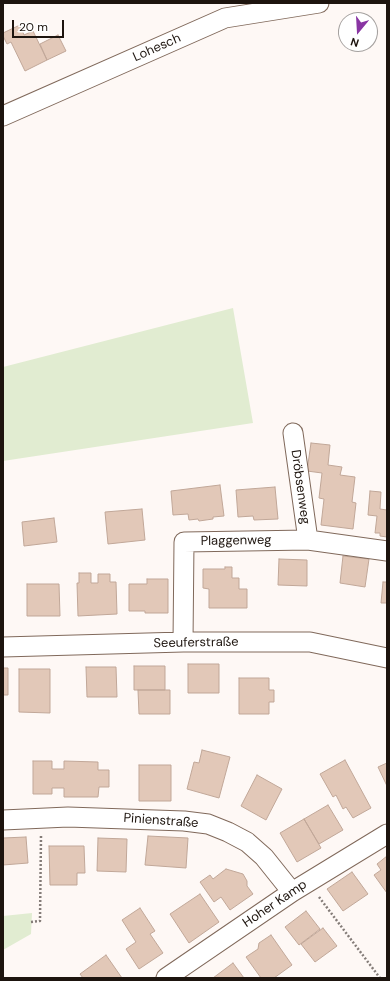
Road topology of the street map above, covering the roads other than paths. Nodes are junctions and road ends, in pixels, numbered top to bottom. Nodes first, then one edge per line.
1 (319, 3) edge
2 (3, 116) edge
3 (292, 433) dead end
4 (308, 540) junction
5 (387, 551) edge
6 (183, 642) junction
7 (3, 647) edge
8 (387, 658) edge
9 (3, 820) edge
10 (387, 834) edge
11 (292, 892) junction
12 (166, 978) edge

1 - 2 street, Lohesch
3 - 4 street, Dröbsenweg
4 - 5 street, Plaggenweg
4 - 6 street, Plaggenweg
6 - 7 street, Seeuferstraße
6 - 8 street, Seeuferstraße
9 - 11 street, Pinienstraße
10 - 11 street, Hoher Kamp
11 - 12 street, Hoher Kamp

